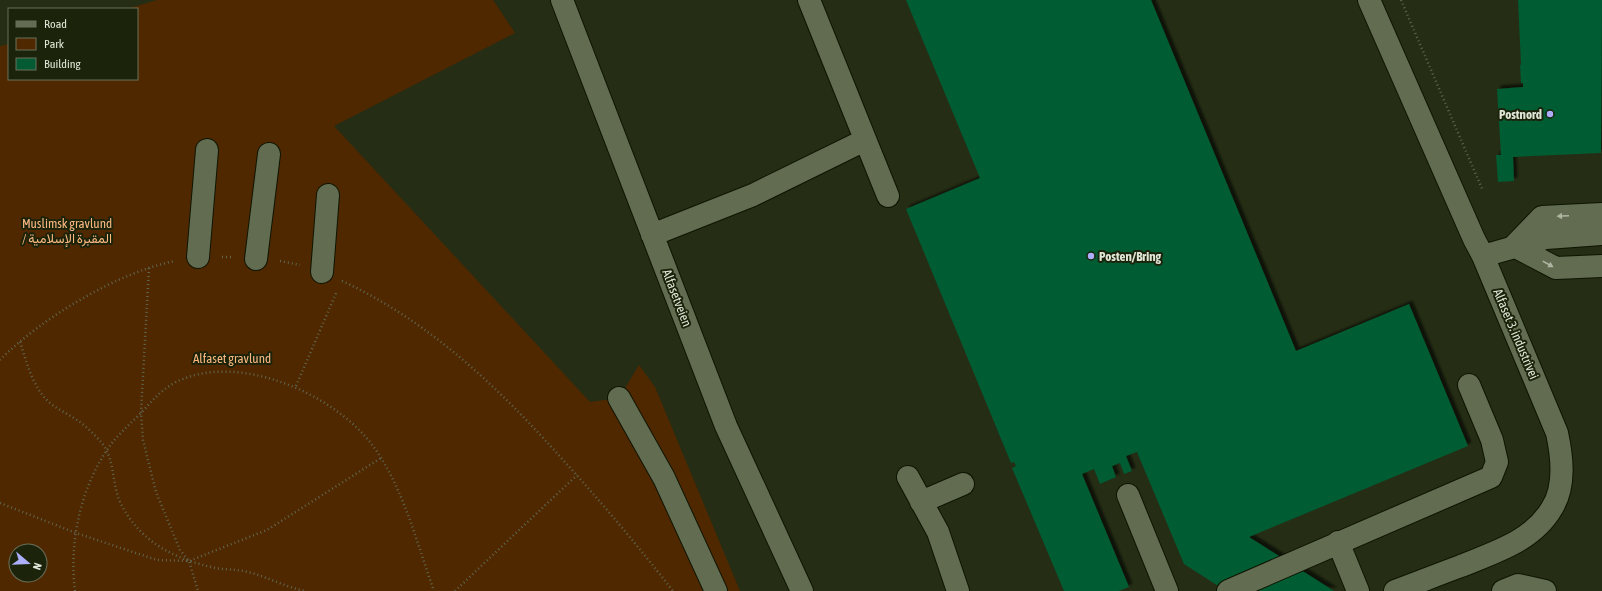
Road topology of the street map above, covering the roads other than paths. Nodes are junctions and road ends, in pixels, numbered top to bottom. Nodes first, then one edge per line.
1 (562, 0) edge
2 (808, 0) edge
3 (1370, 0) edge
4 (865, 140) junction
5 (208, 150) dead end
6 (269, 154) dead end
7 (328, 195) dead end
8 (888, 196) dead end
9 (1602, 214) edge
10 (1602, 234) edge
11 (652, 235) junction
12 (1514, 246) junction
13 (1483, 256) junction
14 (198, 257) road end
15 (256, 259) road end
16 (1602, 266) edge
17 (322, 272) road end
18 (1469, 385) dead end
19 (619, 398) dead end
20 (908, 477) dead end
21 (963, 484) dead end
22 (1128, 495) dead end
23 (921, 502) junction
24 (1338, 542) junction
25 (716, 591) edge
26 (802, 591) edge
27 (958, 591) edge
28 (1167, 591) edge
29 (1228, 591) edge
30 (1358, 591) edge
31 (1395, 591) edge
32 (1503, 591) edge
33 (1545, 591) edge

1 - 11 street, Alfasetveien
2 - 4 street
3 - 13 street, Alfaset 3. industrivei
4 - 8 street
4 - 11 street
5 - 14 street
6 - 15 street
7 - 17 street
9 -> 12 street
10 - 12 street
11 - 26 street, Alfasetveien
12 - 13 street
12 -> 16 street
13 - 31 street, Alfaset 3. industrivei
18 - 24 street
19 - 25 street
20 - 23 street
21 - 23 street
22 - 28 street
23 - 27 street
24 - 29 street
24 - 30 street
32 - 33 street

